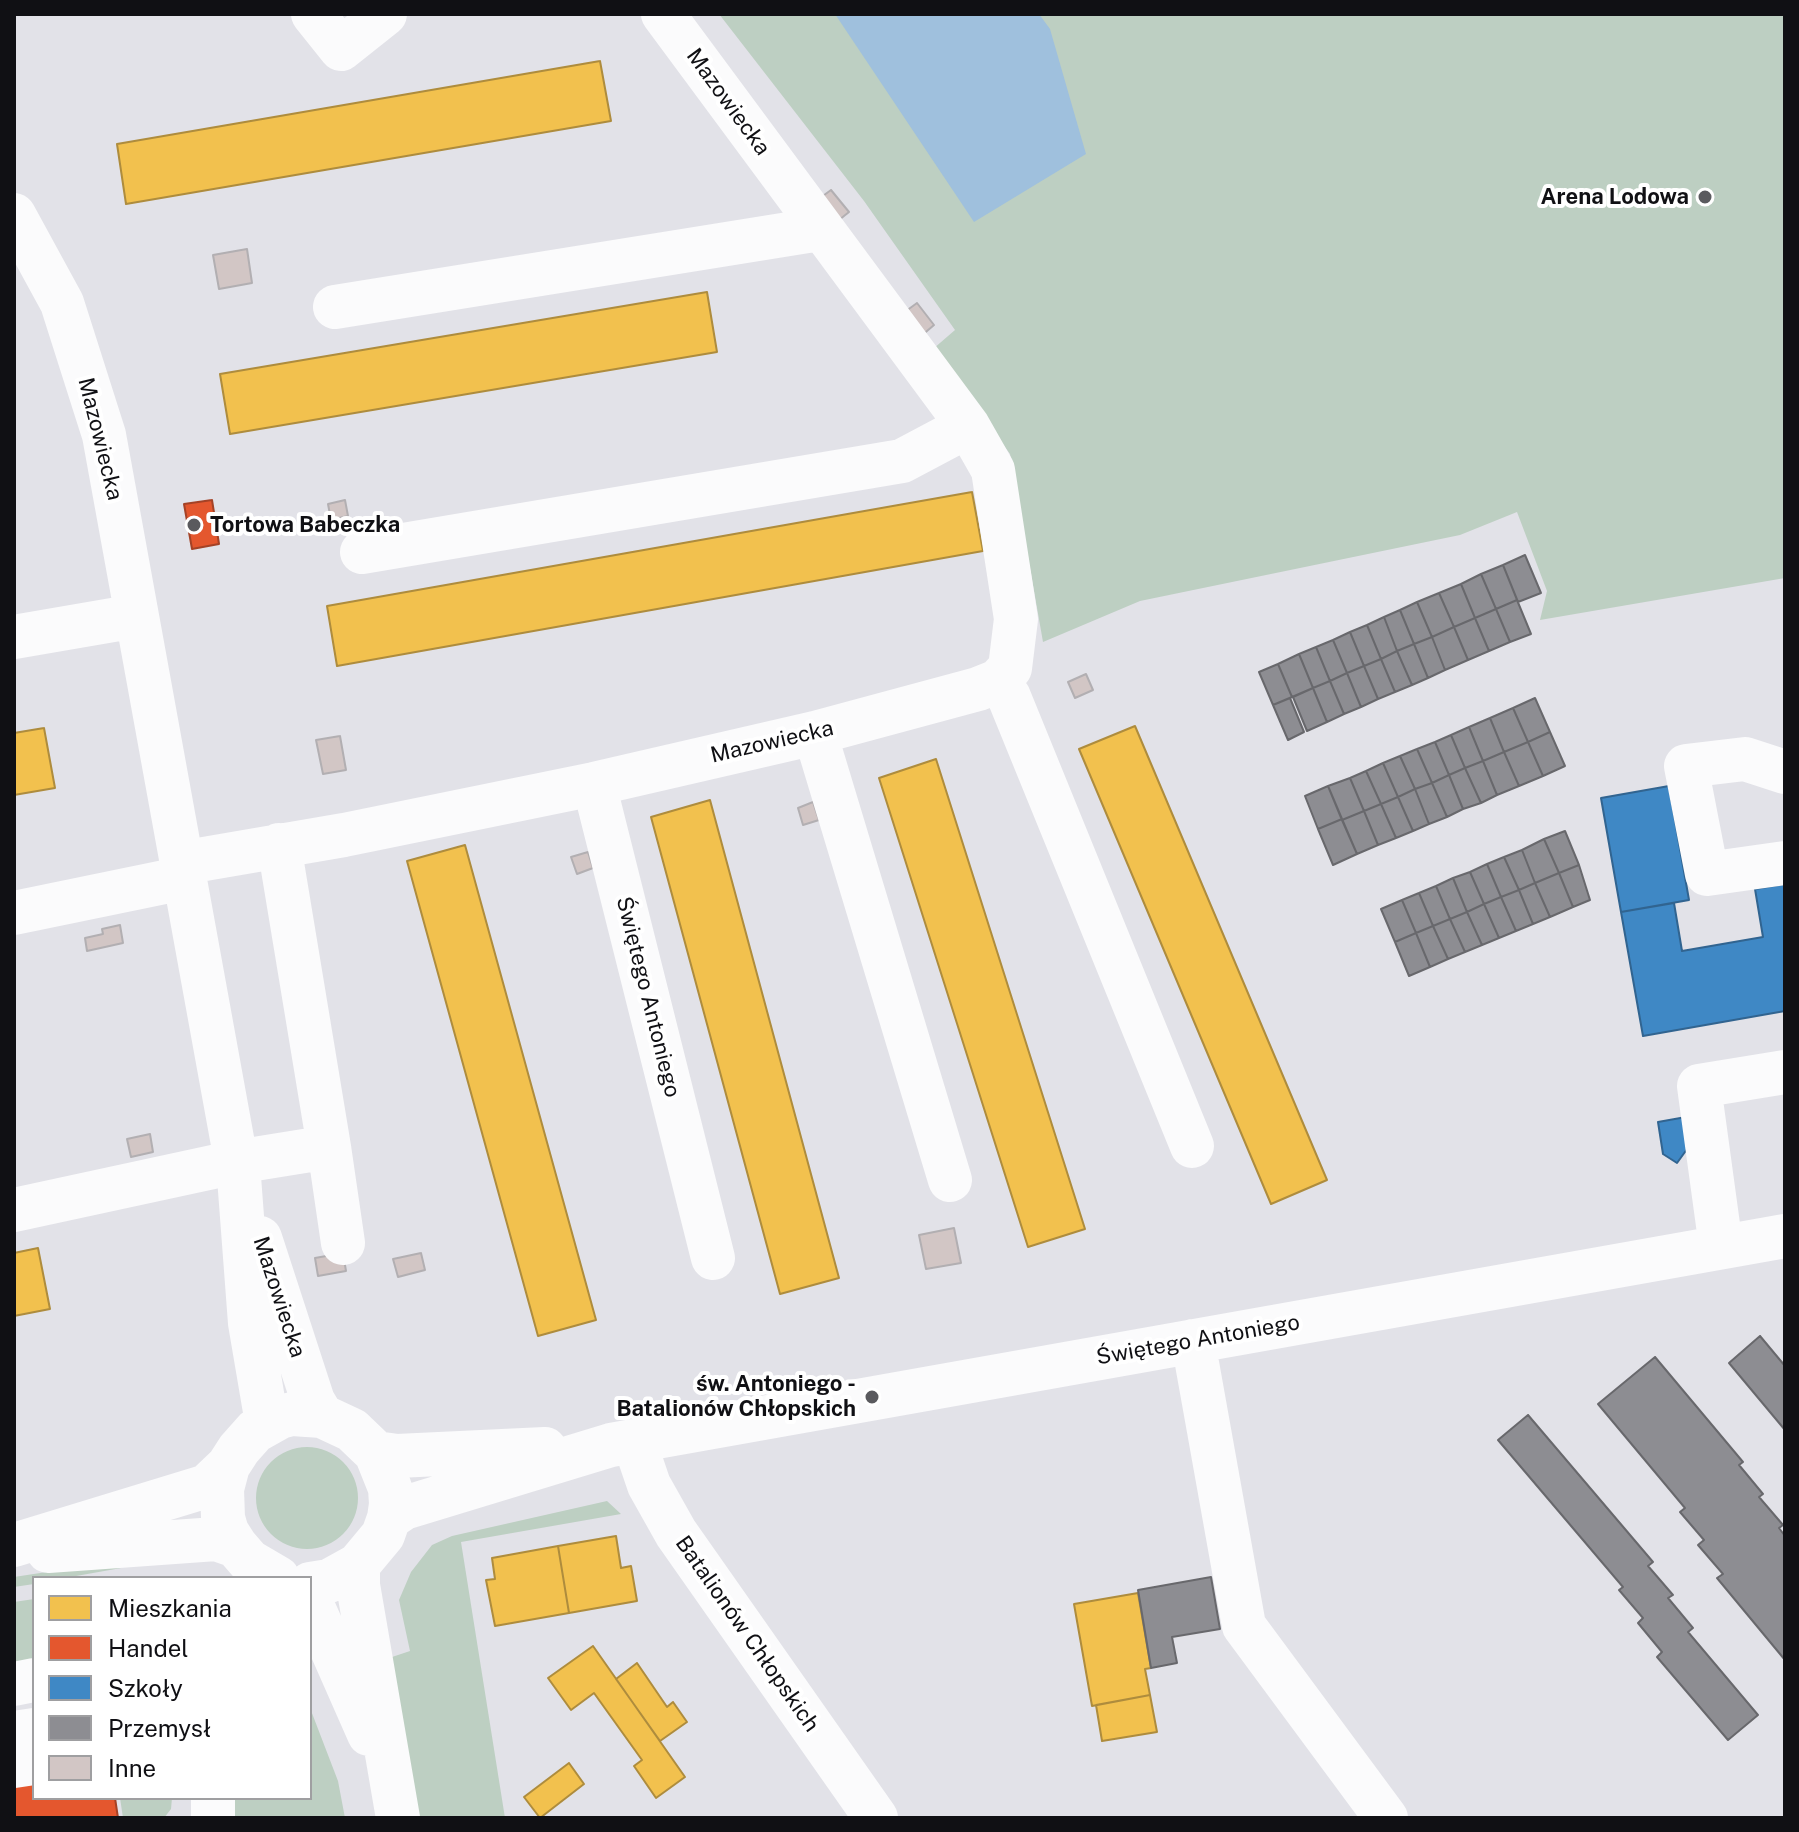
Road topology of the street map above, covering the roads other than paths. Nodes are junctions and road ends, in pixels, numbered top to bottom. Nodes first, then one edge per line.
1 (313, 14) edge
2 (385, 14) edge
3 (663, 14) edge
4 (14, 215) edge
5 (820, 229) junction
6 (28, 255) edge
7 (335, 307) dead end
8 (968, 426) junction
9 (362, 552) dead end
10 (136, 616) junction
11 (14, 637) edge
12 (998, 681) junction
13 (815, 733) junction
14 (1785, 772) edge
15 (594, 784) junction
16 (279, 845) junction
17 (1785, 863) edge
18 (182, 870) junction
19 (14, 913) edge
20 (1785, 1072) edge
21 (1192, 1146) dead end
22 (329, 1147) junction
23 (238, 1170) junction
24 (950, 1180) dead end
25 (14, 1210) edge
26 (1785, 1236) edge
27 (343, 1243) dead end
28 (1721, 1247) junction
29 (713, 1258) dead end
30 (1193, 1341) junction
31 (322, 1416) junction
32 (267, 1423) junction
33 (622, 1443) junction
34 (376, 1453) junction
35 (228, 1466) junction
36 (389, 1518) junction
37 (14, 1545) edge
38 (236, 1546) junction
39 (14, 1553) edge
40 (358, 1565) junction
41 (275, 1576) edge
42 (312, 1584) edge
43 (312, 1605) edge
44 (394, 1799) edge
45 (876, 1818) edge
46 (1386, 1818) edge

1 - 2 street
3 - 5 street, Mazowiecka
4 - 6 street, Mazowiecka
5 - 7 street
5 - 8 street, Mazowiecka
6 - 10 street, Mazowiecka
8 - 9 street
8 - 12 street, Mazowiecka
10 - 11 street
10 - 18 street, Mazowiecka
12 - 13 street, Mazowiecka
12 - 21 street
13 - 15 street, Mazowiecka
13 - 24 street
14 - 17 street
15 - 16 street, Mazowiecka
15 - 29 street, Świętego Antoniego
16 - 18 street, Mazowiecka
16 - 22 street
18 - 19 street, Mazowiecka
18 - 23 street, Mazowiecka
20 - 28 street
22 - 23 street
22 - 27 street
23 - 25 street
23 - 31 street, Mazowiecka
23 - 32 street, Mazowiecka
26 - 28 street, Świętego Antoniego
28 - 30 street, Świętego Antoniego
30 - 33 street, Świętego Antoniego
30 - 46 street
31 - 32 street
31 - 34 street
32 - 35 street
33 - 34 street, Świętego Antoniego
33 - 36 street, Świętego Antoniego
33 - 45 street, Batalionów Chłopskich
34 - 36 street
35 - 37 street
35 - 38 street
36 - 40 street
38 - 39 street
38 - 41 street
40 - 42 street
40 - 44 street
43 - 44 street

